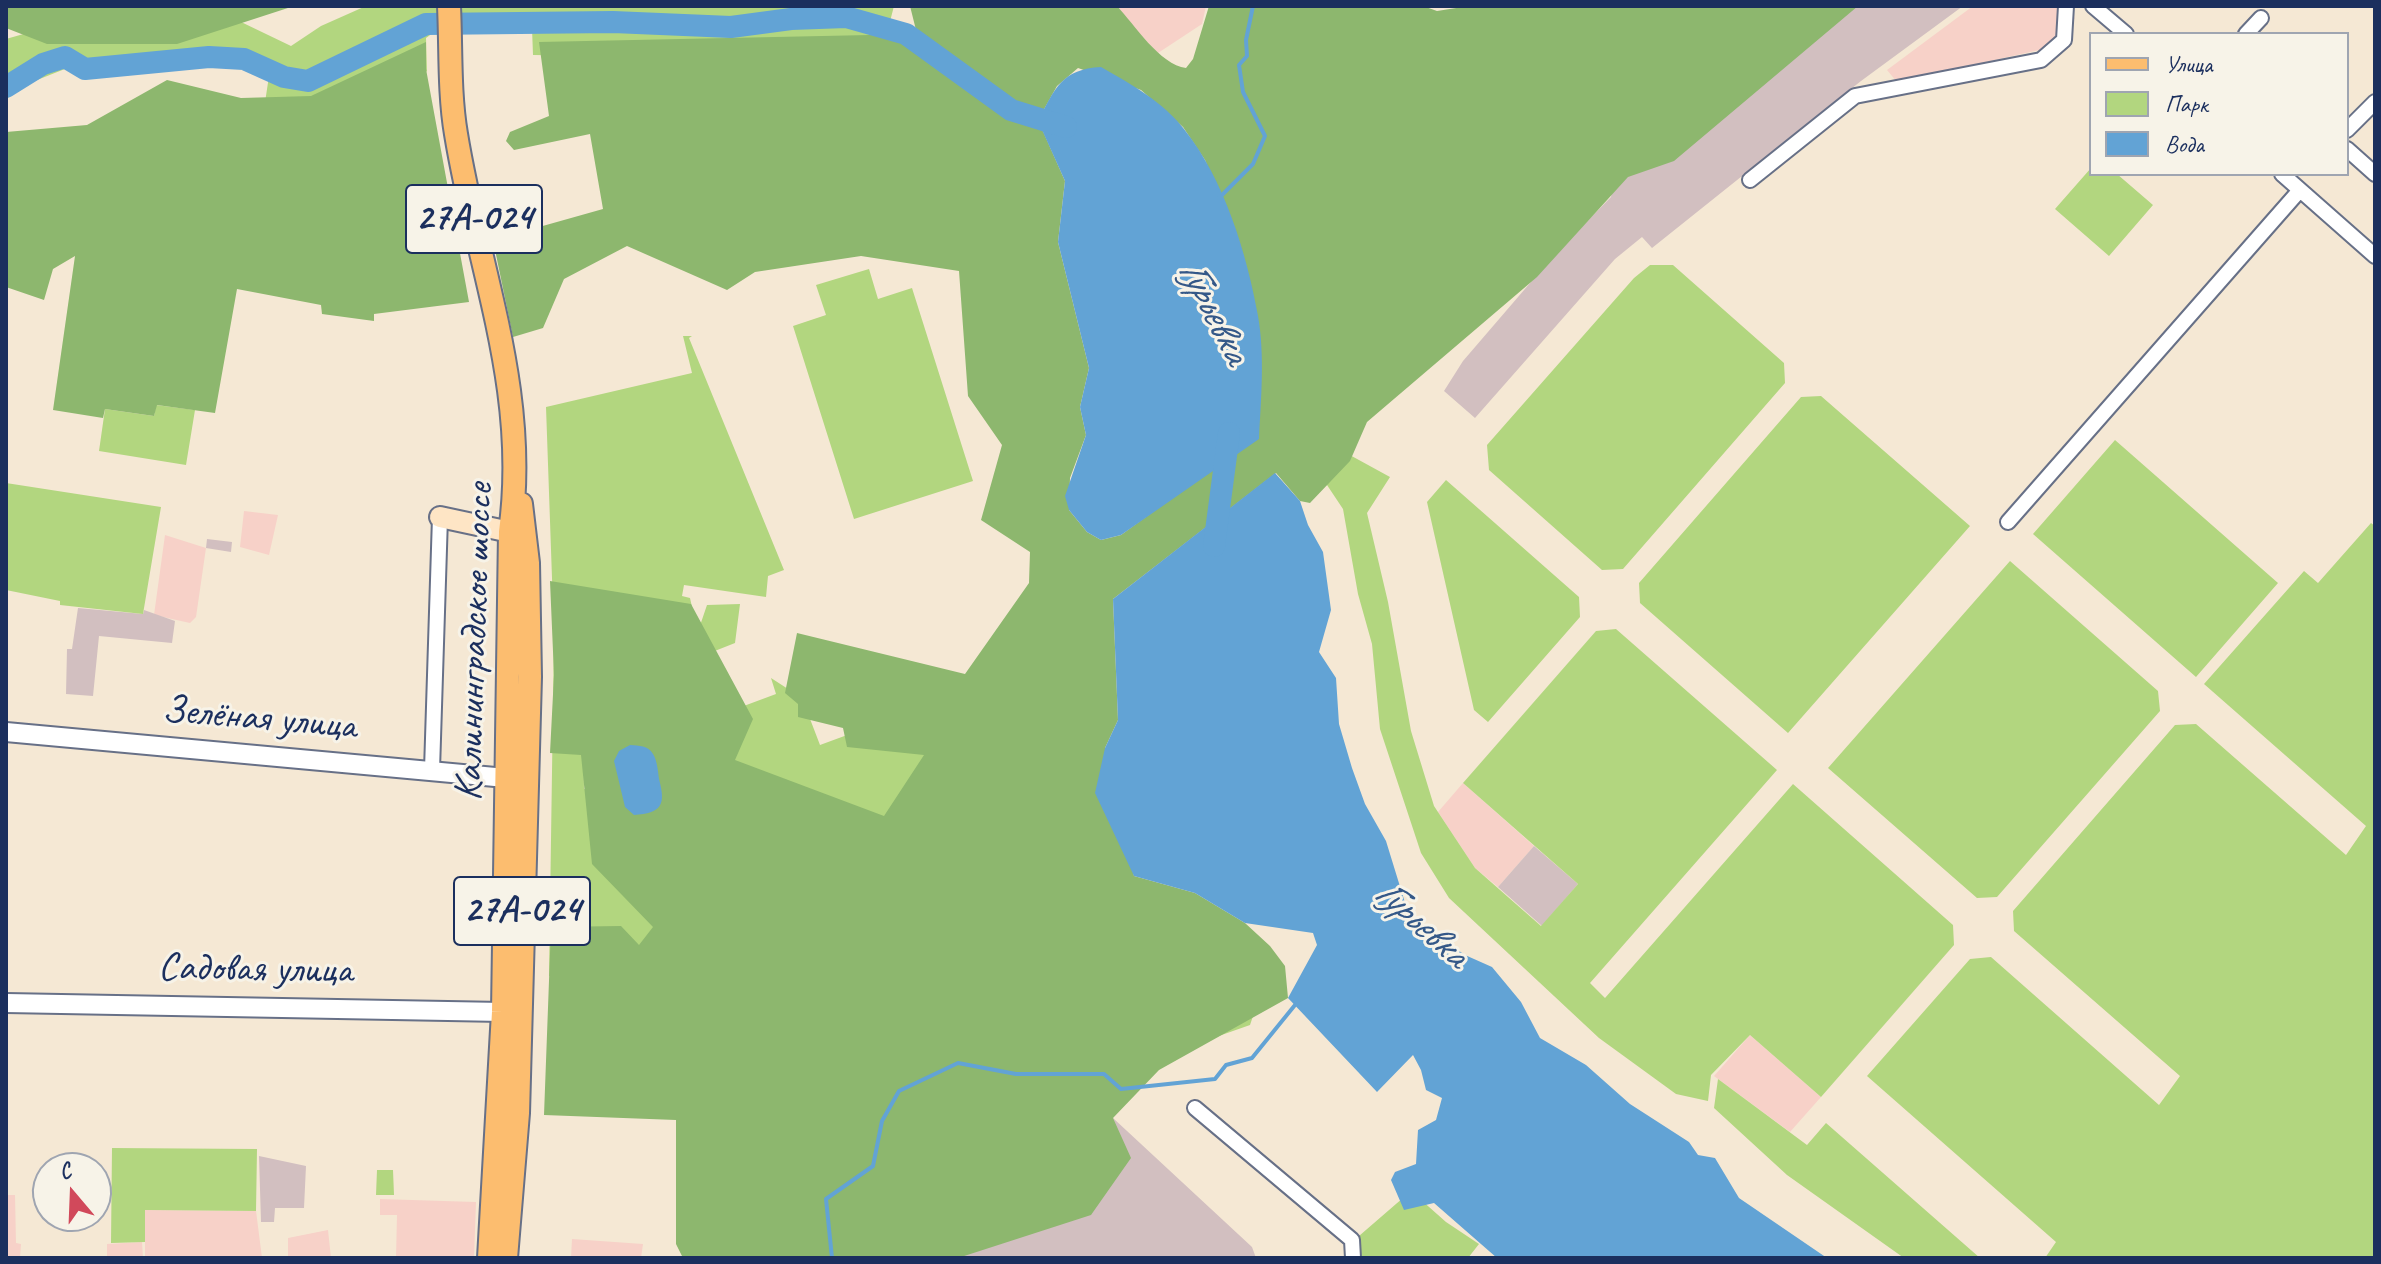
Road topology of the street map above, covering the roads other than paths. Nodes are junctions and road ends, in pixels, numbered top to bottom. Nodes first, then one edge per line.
1 (449, 6) edge
2 (2066, 6) edge
3 (2093, 6) edge
4 (2261, 18) dead end
5 (2124, 32) edge
6 (2248, 32) edge
7 (2375, 102) edge
8 (2349, 128) edge
9 (2349, 151) edge
10 (2375, 174) edge
11 (2284, 176) edge
12 (1750, 180) dead end
13 (2300, 190) junction
14 (2375, 256) edge
15 (508, 515) junction
16 (440, 517) joint
17 (2008, 522) dead end
18 (6, 732) edge
19 (432, 770) junction
20 (506, 778) junction
21 (6, 1003) edge
22 (503, 1012) junction
23 (1195, 1108) dead end
24 (489, 1258) edge
25 (506, 1258) edge
26 (1353, 1258) edge

1 - 15 main road, Калининградское шоссе / 27А-024
2 - 12 street
3 - 5 street
4 - 6 street
7 - 8 street
9 - 10 street
11 - 13 street
13 - 14 street
13 - 17 street
15 - 16 main road
15 - 20 main road, Калининградское шоссе / 27А-024
15 - 25 main road, 27А-024
16 - 19 street
18 - 19 street, Зелёная улица
19 - 20 street, Зелёная улица
20 - 22 main road, Калининградское шоссе / 27А-024
21 - 22 street, Садовая улица
22 - 24 main road, Калининградское шоссе / 27А-024
23 - 26 street

